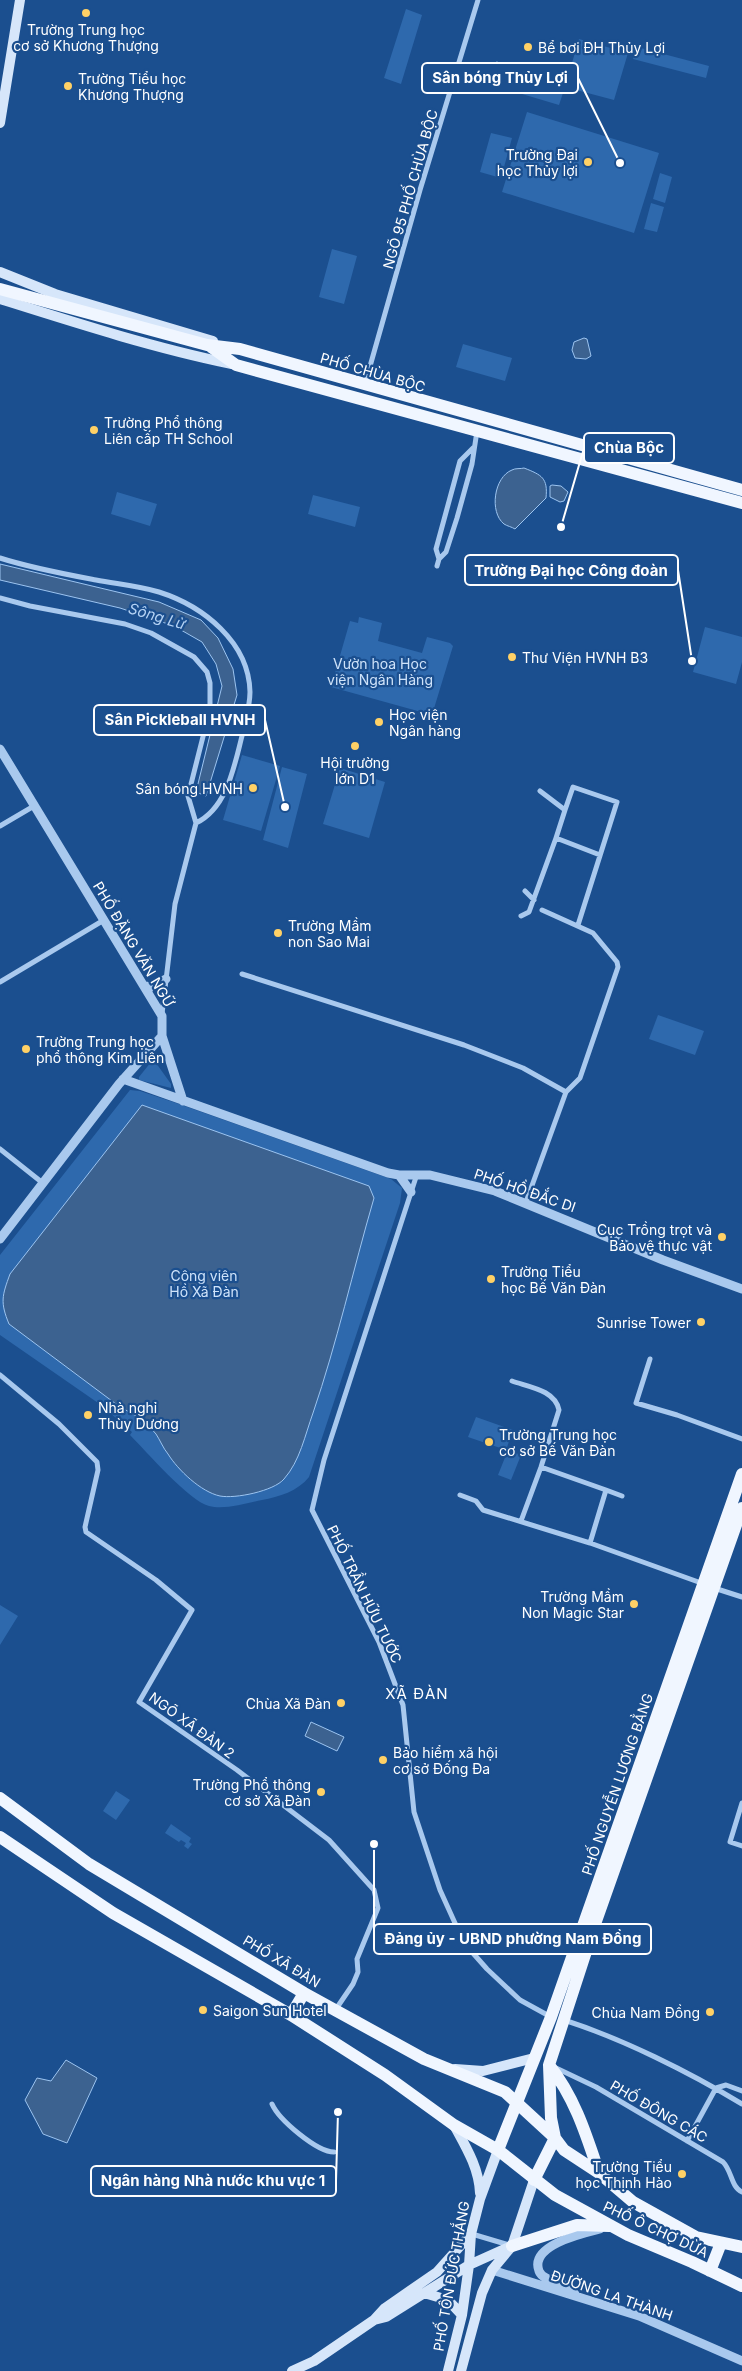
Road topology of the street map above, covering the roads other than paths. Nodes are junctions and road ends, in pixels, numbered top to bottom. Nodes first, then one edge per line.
1 (20, 0) edge
2 (478, 0) edge
3 (0, 123) edge
4 (0, 272) edge
5 (28, 284) junction
6 (0, 290) edge
7 (0, 299) edge
8 (22, 306) junction
9 (208, 345) junction
10 (240, 349) junction
11 (236, 365) junction
12 (365, 384) junction
13 (479, 425) junction
14 (473, 448) junction
15 (742, 490) edge
16 (742, 503) edge
17 (445, 515) junction
18 (456, 518) junction
19 (0, 558) edge
20 (439, 559) junction
21 (437, 566) dead end
22 (0, 598) edge
23 (0, 749) edge
24 (540, 791) dead end
25 (34, 806) junction
26 (565, 810) junction
27 (196, 823) junction
28 (0, 826) edge
29 (556, 838) junction
30 (600, 855) junction
31 (525, 892) dead end
32 (534, 900) junction
33 (542, 910) dead end
34 (521, 916) dead end
35 (104, 920) junction
36 (578, 925) junction
37 (242, 974) dead end
38 (166, 979) junction
39 (0, 982) edge
40 (145, 986) junction
41 (162, 1016) junction
42 (162, 1036) junction
43 (123, 1079) junction
44 (566, 1092) junction
45 (184, 1101) junction
46 (0, 1149) edge
47 (417, 1174) junction
48 (399, 1175) junction
49 (44, 1184) junction
50 (411, 1192) junction
51 (526, 1202) junction
52 (0, 1239) edge
53 (742, 1289) edge
54 (650, 1359) dead end
55 (0, 1375) edge
56 (512, 1381) dead end
57 (742, 1439) edge
58 (541, 1467) junction
59 (742, 1474) edge
60 (606, 1490) junction
61 (460, 1494) dead end
62 (622, 1496) dead end
63 (742, 1508) edge
64 (521, 1520) junction
65 (590, 1543) junction
66 (708, 1586) junction
67 (742, 1597) edge
68 (0, 1798) edge
69 (742, 1803) edge
70 (0, 1837) edge
71 (742, 1846) edge
72 (304, 1993) junction
73 (336, 2009) junction
74 (291, 2016) junction
75 (557, 2018) junction
76 (534, 2058) junction
77 (549, 2065) junction
78 (453, 2069) junction
79 (716, 2088) junction
80 (742, 2092) edge
81 (517, 2102) junction
82 (272, 2104) dead end
83 (742, 2104) edge
84 (454, 2125) junction
85 (555, 2138) junction
86 (687, 2141) junction
87 (498, 2150) junction
88 (334, 2152) dead end
89 (599, 2174) junction
90 (534, 2180) junction
91 (742, 2192) edge
92 (480, 2199) junction
93 (612, 2226) junction
94 (471, 2234) junction
95 (721, 2243) junction
96 (512, 2246) junction
97 (742, 2247) edge
98 (469, 2265) junction
99 (492, 2270) junction
100 (710, 2271) junction
101 (742, 2286) edge
102 (424, 2293) junction
103 (575, 2294) junction
104 (462, 2315) junction
105 (374, 2320) junction
106 (742, 2361) edge
107 (292, 2371) edge
108 (448, 2371) edge
109 (461, 2371) edge

1 - 3 main road
2 - 12 street, NGÕ 95 PHỐ CHÙA BỘC
4 - 5 main road, PHỐ CHÙA BỘC
5 - 8 main road
5 - 10 main road, PHỐ CHÙA BỘC
6 - 9 main road
7 - 8 main road, PHỐ CHÙA BỘC
8 - 11 main road, PHỐ CHÙA BỘC
9 - 10 main road
9 - 11 main road
10 - 12 main road, PHỐ CHÙA BỘC
11 - 13 main road, PHỐ CHÙA BỘC
12 - 13 main road, PHỐ CHÙA BỘC
13 - 14 street
13 - 15 main road, PHỐ CHÙA BỘC
13 - 16 main road, PHỐ CHÙA BỘC
14 - 17 street
14 - 18 street
17 - 18 street
17 - 20 street
18 - 20 street
19 - 27 street
20 - 21 street
22 - 27 street
23 - 25 street, PHỐ ĐẶNG VĂN NGỮ
24 - 26 street
25 - 28 street
25 - 35 street, PHỐ ĐẶNG VĂN NGỮ
26 - 29 street
26 - 30 street
27 - 38 street
29 - 30 street
29 - 32 street
30 - 36 street
31 - 32 street
32 - 34 street
33 - 36 street
35 - 39 street
35 - 40 street, PHỐ ĐẶNG VĂN NGỮ
36 - 44 street
37 - 44 street
38 - 40 street
38 - 41 street
40 - 41 street, PHỐ ĐẶNG VĂN NGỮ
41 - 42 street, PHỐ ĐẶNG VĂN NGỮ
42 - 43 street
42 - 45 street, PHỐ ĐẶNG VĂN NGỮ
43 - 45 street, PHỐ HỒ ĐẮC DI
43 - 49 street
44 - 51 street
45 - 48 street, PHỐ HỒ ĐẮC DI
46 - 49 street
47 - 48 street, PHỐ HỒ ĐẮC DI
47 - 50 street, PHỐ TRẦN HỮU TƯỚC
47 - 51 street, PHỐ HỒ ĐẮC DI
48 - 50 street
49 - 52 street
50 - 75 street, PHỐ TRẦN HỮU TƯỚC
51 - 53 street, PHỐ HỒ ĐẮC DI
54 - 57 street
55 - 73 street, NGÕ XÃ ĐÀN 2
56 - 58 street
58 - 60 street
58 - 64 street
59 - 66 main road, PHỐ NGUYỄN LƯƠNG BẰNG
60 - 62 street
60 - 65 street
61 - 64 street
63 - 66 main road, PHỐ NGUYỄN LƯƠNG BẰNG
64 - 65 street
65 - 66 street
66 - 67 street
66 - 75 main road, PHỐ NGUYỄN LƯƠNG BẰNG
68 - 72 main road, PHỐ XÃ ĐÀN
69 - 71 street
70 - 74 main road
72 - 73 main road, PHỐ XÃ ĐÀN
72 - 74 main road
73 - 78 main road, PHỐ XÃ ĐÀN
74 - 84 main road
75 - 76 main road, PHỐ NGUYỄN LƯƠNG BẰNG
75 - 77 main road, PHỐ NGUYỄN LƯƠNG BẰNG
75 - 79 street, PHỐ TRẦN HỮU TƯỚC
76 - 78 main road
76 - 81 main road, PHỐ NGUYỄN LƯƠNG BẰNG
77 - 85 main road, PHỐ NGUYỄN LƯƠNG BẰNG
77 - 86 street, PHỐ ĐÔNG CÁC
77 - 89 main road
78 - 81 main road, PHỐ XÃ ĐÀN
79 - 80 street
79 - 83 street
79 - 86 street
81 - 85 main road, PHỐ XÃ ĐÀN
81 - 87 main road, PHỐ TÔN ĐỨC THẮNG
82 - 88 street
84 - 87 main road
84 - 92 main road
85 - 89 main road, PHỐ Ô CHỢ DỪA
85 - 90 main road, PHỐ TÔN ĐỨC THẮNG
86 - 91 street, PHỐ ĐÔNG CÁC
87 - 90 main road
87 - 92 main road, PHỐ TÔN ĐỨC THẮNG
89 - 95 main road, PHỐ Ô CHỢ DỪA
90 - 93 main road, PHỐ Ô CHỢ DỪA
90 - 96 main road, PHỐ TÔN ĐỨC THẮNG
92 - 94 main road, PHỐ TÔN ĐỨC THẮNG
93 - 96 main road
93 - 100 main road, PHỐ Ô CHỢ DỪA
93 - 103 street
94 - 96 street
94 - 98 main road, PHỐ TÔN ĐỨC THẮNG
94 - 105 main road
95 - 97 main road, PHỐ Ô CHỢ DỪA
95 - 100 main road
96 - 98 main road
96 - 99 main road, PHỐ TÔN ĐỨC THẮNG
98 - 99 main road, ĐƯỜNG LA THÀNH
98 - 102 main road
98 - 104 main road, PHỐ TÔN ĐỨC THẮNG
99 - 103 street, ĐƯỜNG LA THÀNH
99 - 109 main road, PHỐ TÔN ĐỨC THẮNG
100 - 101 main road, PHỐ Ô CHỢ DỪA
102 - 104 main road
102 - 105 main road
103 - 106 street, ĐƯỜNG LA THÀNH
104 - 108 main road, PHỐ TÔN ĐỨC THẮNG
105 - 107 main road

